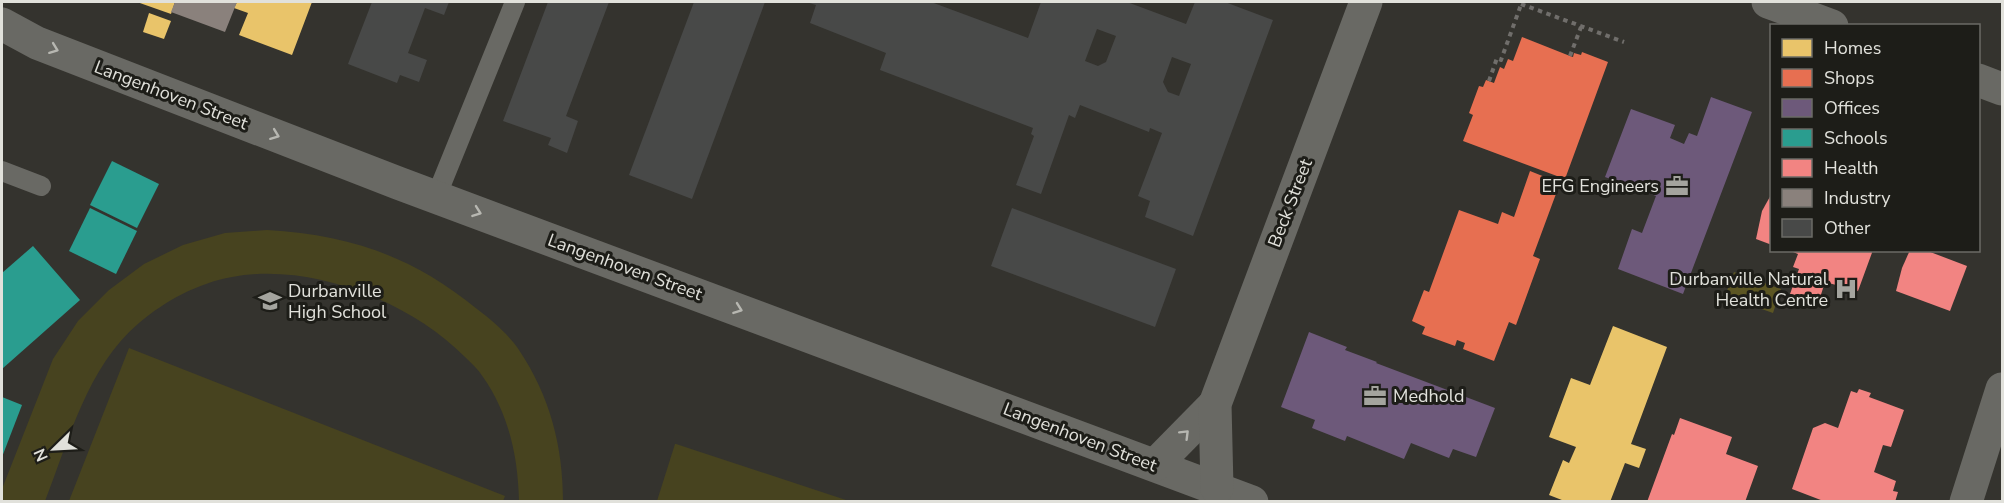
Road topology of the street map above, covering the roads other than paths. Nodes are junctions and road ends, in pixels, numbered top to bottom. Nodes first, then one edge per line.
1 (515, 2) edge
2 (1366, 2) edge
3 (1768, 2) edge
4 (2, 24) edge
5 (1827, 24) edge
6 (1980, 81) edge
7 (2002, 89) edge
8 (2, 171) edge
9 (41, 186) dead end
10 (435, 197) junction
11 (2002, 390) edge
12 (1215, 404) junction
13 (1155, 465) junction
14 (1217, 488) junction
15 (1252, 501) edge
16 (1966, 501) edge

1 - 10 lane
2 - 12 street, Beck Street
3 - 5 street
4 -> 10 street, Langenhoven Street
6 - 7 street
8 - 9 lane
10 -> 13 street, Langenhoven Street
11 - 16 street
13 -> 12 street, Beck Street
12 - 14 street, Beck Street
13 - 14 street, Langenhoven Street
14 - 15 street, Langenhoven Street

